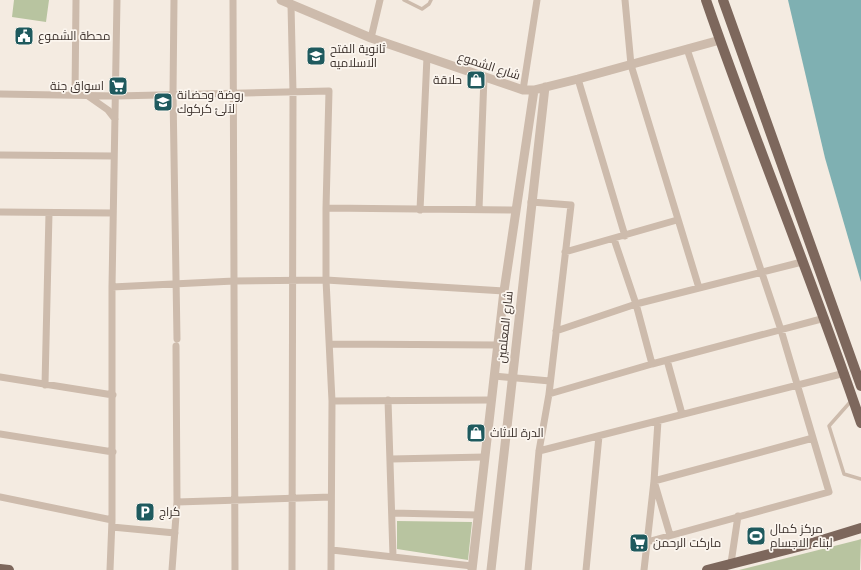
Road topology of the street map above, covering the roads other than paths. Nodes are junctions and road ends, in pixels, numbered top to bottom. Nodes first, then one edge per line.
1 (76, 0) edge
2 (117, 0) edge
3 (174, 0) edge
4 (234, 0) edge
5 (281, 0) edge
6 (380, 0) edge
7 (404, 0) edge
8 (431, 0) edge
9 (538, 0) edge
10 (625, 0) edge
11 (706, 0) edge
12 (723, 0) edge
13 (291, 5) junction
14 (371, 38) junction
15 (720, 40) junction
16 (687, 49) junction
17 (427, 57) junction
18 (631, 65) junction
19 (484, 77) junction
20 (578, 79) junction
21 (545, 87) junction
22 (523, 90) junction
23 (534, 90) junction
24 (293, 92) junction
25 (0, 94) edge
26 (173, 94) junction
27 (233, 94) junction
28 (75, 95) junction
29 (87, 95) junction
30 (116, 96) junction
31 (115, 119) junction
32 (0, 155) edge
33 (114, 156) junction
34 (784, 167) junction
35 (768, 173) junction
36 (791, 186) junction
37 (775, 192) junction
38 (531, 202) junction
39 (326, 208) junction
40 (479, 209) junction
41 (420, 210) junction
42 (516, 210) junction
43 (0, 212) edge
44 (49, 213) junction
45 (113, 213) junction
46 (677, 220) junction
47 (625, 236) junction
48 (614, 239) junction
49 (565, 252) junction
50 (802, 262) junction
51 (761, 272) junction
52 (326, 280) junction
53 (291, 281) junction
54 (234, 282) junction
55 (177, 284) junction
56 (112, 288) junction
57 (699, 288) junction
58 (504, 291) junction
59 (636, 304) junction
60 (825, 318) junction
61 (556, 330) junction
62 (781, 330) junction
63 (330, 344) junction
64 (498, 345) junction
65 (667, 360) junction
66 (652, 364) junction
67 (845, 373) junction
68 (494, 376) junction
69 (0, 377) edge
70 (512, 378) junction
71 (550, 381) junction
72 (45, 385) junction
73 (797, 385) junction
74 (861, 386) edge
75 (549, 394) junction
76 (113, 395) junction
77 (853, 399) junction
78 (388, 400) junction
79 (491, 400) junction
80 (332, 401) junction
81 (682, 414) junction
82 (658, 421) junction
83 (861, 424) edge
84 (0, 434) edge
85 (599, 436) junction
86 (813, 438) junction
87 (539, 451) junction
88 (113, 452) junction
89 (485, 457) junction
90 (391, 459) junction
91 (861, 479) edge
92 (654, 481) junction
93 (0, 497) edge
94 (331, 497) junction
95 (293, 498) junction
96 (234, 500) junction
97 (177, 502) junction
98 (392, 513) junction
99 (478, 515) junction
100 (738, 516) junction
101 (112, 523) junction
102 (861, 528) edge
103 (175, 533) junction
104 (670, 535) junction
105 (647, 542) junction
106 (332, 550) junction
107 (393, 556) junction
108 (731, 563) junction
109 (0, 568) edge
110 (472, 568) edge
111 (9, 570) edge
112 (110, 570) edge
113 (172, 570) edge
114 (235, 570) edge
115 (292, 570) edge
116 (331, 570) edge
117 (491, 570) edge
118 (528, 570) edge
119 (586, 570) edge
120 (644, 570) edge
121 (707, 570) edge

1 - 28 street
2 - 30 street
3 - 26 street
4 - 27 street
5 - 13 street, شارع الشموع
6 - 14 street
7 - 8 lane
9 - 22 street
10 - 18 street
11 - 15 main road
12 - 34 main road
13 - 14 street, شارع الشموع
13 - 24 street
14 - 17 street, شارع الشموع
15 - 16 street, شارع الشموع
15 - 35 main road
16 - 18 street, شارع الشموع
16 - 51 street
17 - 19 street, شارع الشموع
17 - 41 street
18 - 20 street, شارع الشموع
18 - 46 street
19 - 22 street, شارع الشموع
19 - 40 street
20 - 21 street, شارع الشموع
20 - 47 street
21 - 23 street, شارع الشموع
21 - 38 street, شارع المعلمين
22 - 23 street, شارع الشموع
23 - 42 street, شارع المعلمين
24 - 27 street
24 - 39 street
24 - 53 street
25 - 28 street
26 - 27 street
26 - 30 street
26 - 55 street
27 - 54 street
28 - 29 street
29 - 30 street
29 - 31 street
30 - 31 street
31 - 33 street
32 - 33 street
33 - 45 street
34 - 35 main road
34 - 36 main road
35 - 37 main road
36 - 37 main road
36 - 74 main road
37 - 50 main road
38 - 49 street
38 - 70 street, شارع المعلمين
39 - 41 street
39 - 52 street
40 - 41 street
40 - 42 street
42 - 58 street, شارع المعلمين
43 - 44 street
44 - 45 street
44 - 72 street
45 - 56 street
46 - 47 street
46 - 57 street
47 - 48 street
48 - 49 street
48 - 59 street
49 - 61 street
50 - 51 street
50 - 60 main road
51 - 57 street
51 - 62 street
52 - 53 street
52 - 58 street
52 - 63 street
53 - 54 street
53 - 95 street
54 - 55 street
54 - 96 street
55 - 56 street
55 - 97 street
56 - 76 street
57 - 59 street
58 - 64 street, شارع المعلمين
59 - 61 street
59 - 66 street
60 - 62 street
60 - 67 main road
61 - 71 street
62 - 65 street
62 - 73 street
63 - 64 street
63 - 80 street
64 - 68 street, شارع المعلمين
65 - 66 street
65 - 81 street
66 - 75 street
67 - 73 street
67 - 77 main road
68 - 70 street
68 - 79 street, شارع المعلمين
69 - 72 street
70 - 71 street
70 - 117 street, شارع المعلمين
71 - 75 street
72 - 76 street
73 - 81 street
73 - 86 street
75 - 87 street
76 - 88 street
77 - 83 main road
77 - 91 lane
78 - 79 street
78 - 80 street
78 - 90 street
79 - 89 street, شارع المعلمين
80 - 94 street
81 - 82 street
82 - 85 street
82 - 92 street
84 - 88 street
85 - 87 street
85 - 119 street
86 - 92 street
86 - 100 street
87 - 118 street
88 - 101 street
89 - 90 street
89 - 99 street, شارع المعلمين
90 - 98 street
92 - 104 street
92 - 105 street
93 - 101 street
94 - 95 street
94 - 106 street
95 - 96 street
95 - 115 street
96 - 97 street
96 - 114 street
97 - 103 street
98 - 99 street
98 - 107 street
99 - 110 street, شارع المعلمين
100 - 104 street
100 - 108 street
101 - 103 street
101 - 112 street
102 - 108 main road
103 - 113 street
104 - 105 street
105 - 120 street
106 - 107 street
106 - 116 street
107 - 110 street
108 - 121 main road
109 - 111 main road

